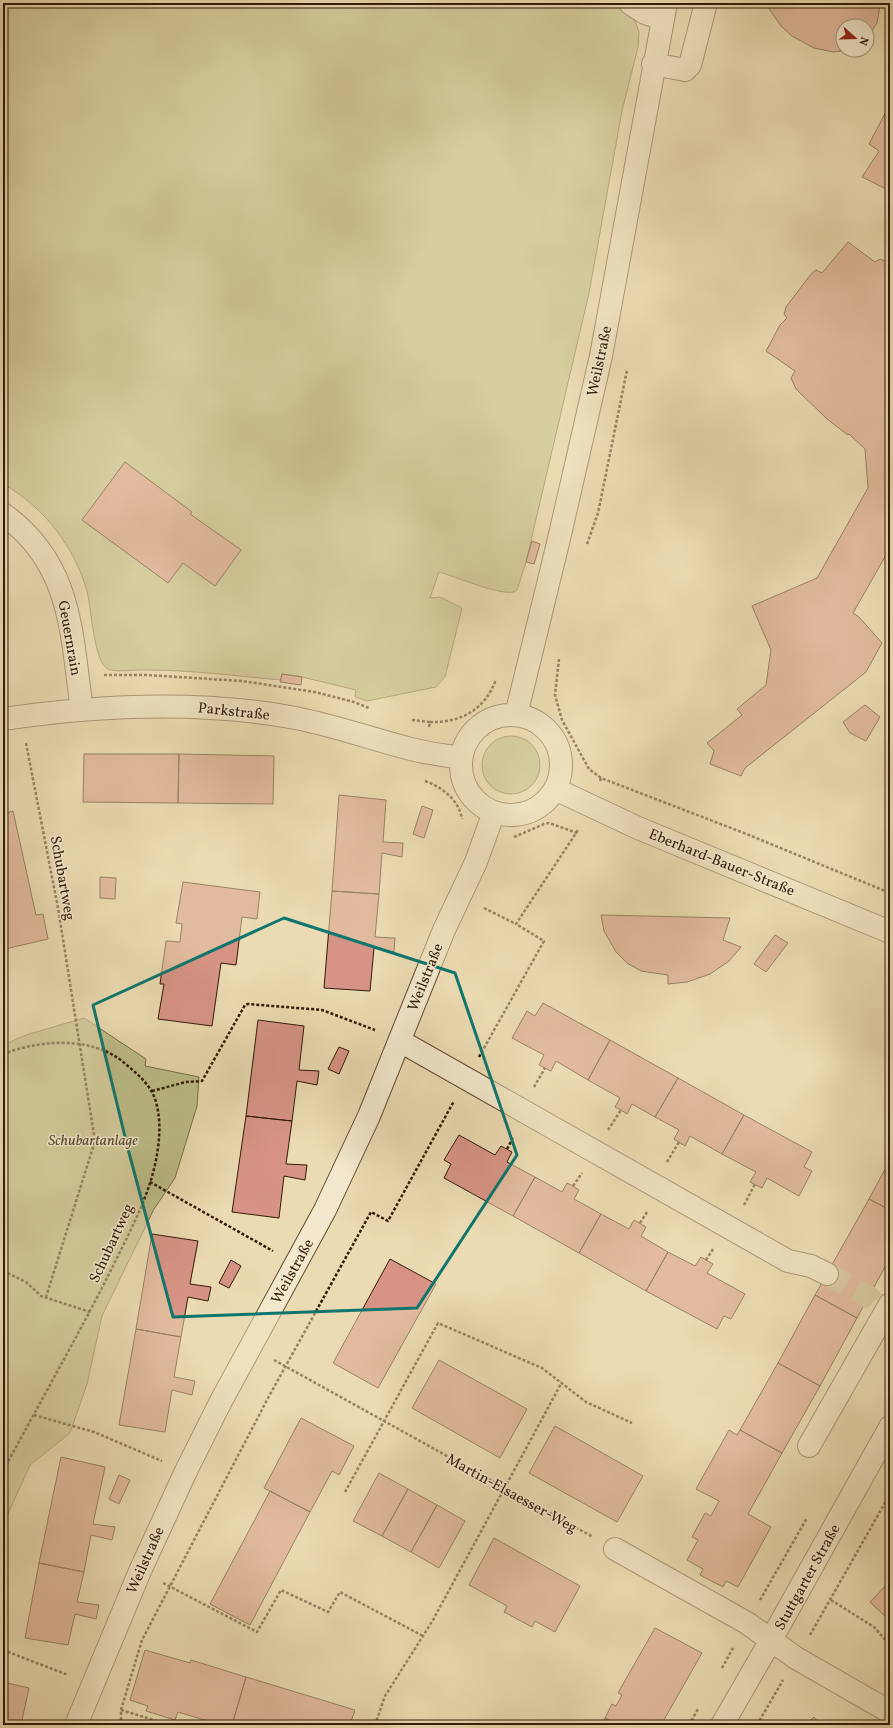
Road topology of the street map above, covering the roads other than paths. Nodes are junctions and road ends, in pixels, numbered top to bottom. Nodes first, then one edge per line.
1 (630, 3) edge
2 (706, 3) edge
3 (664, 11) edge
4 (653, 64) junction
5 (3, 514) edge
6 (82, 710) junction
7 (516, 715) junction
8 (12, 718) edge
9 (461, 758) junction
10 (555, 789) junction
11 (494, 812) junction
12 (890, 932) edge
13 (400, 1041) junction
14 (827, 1274) tunnel mouth
15 (888, 1312) edge
16 (890, 1427) edge
17 (809, 1446) dead end
18 (614, 1549) road end
19 (771, 1640) junction
20 (890, 1712) edge
21 (76, 1725) edge
22 (722, 1725) edge

1 - 3 street
2 - 4 street
3 - 4 street, Weilstraße
4 - 7 street, Weilstraße
5 - 6 street, Geuernrain
6 - 8 street, Parkstraße
6 - 9 street, Parkstraße
7 - 9 street
7 - 10 street
9 - 11 street
10 - 11 street
10 - 12 street, Eberhard-Bauer-Straße
11 - 13 street, Weilstraße
13 - 14 street
13 - 21 street, Weilstraße
15 - 17 street
16 - 19 street, Stuttgarter Straße
18 - 19 street
19 - 20 street
19 - 22 street, Stuttgarter Straße

